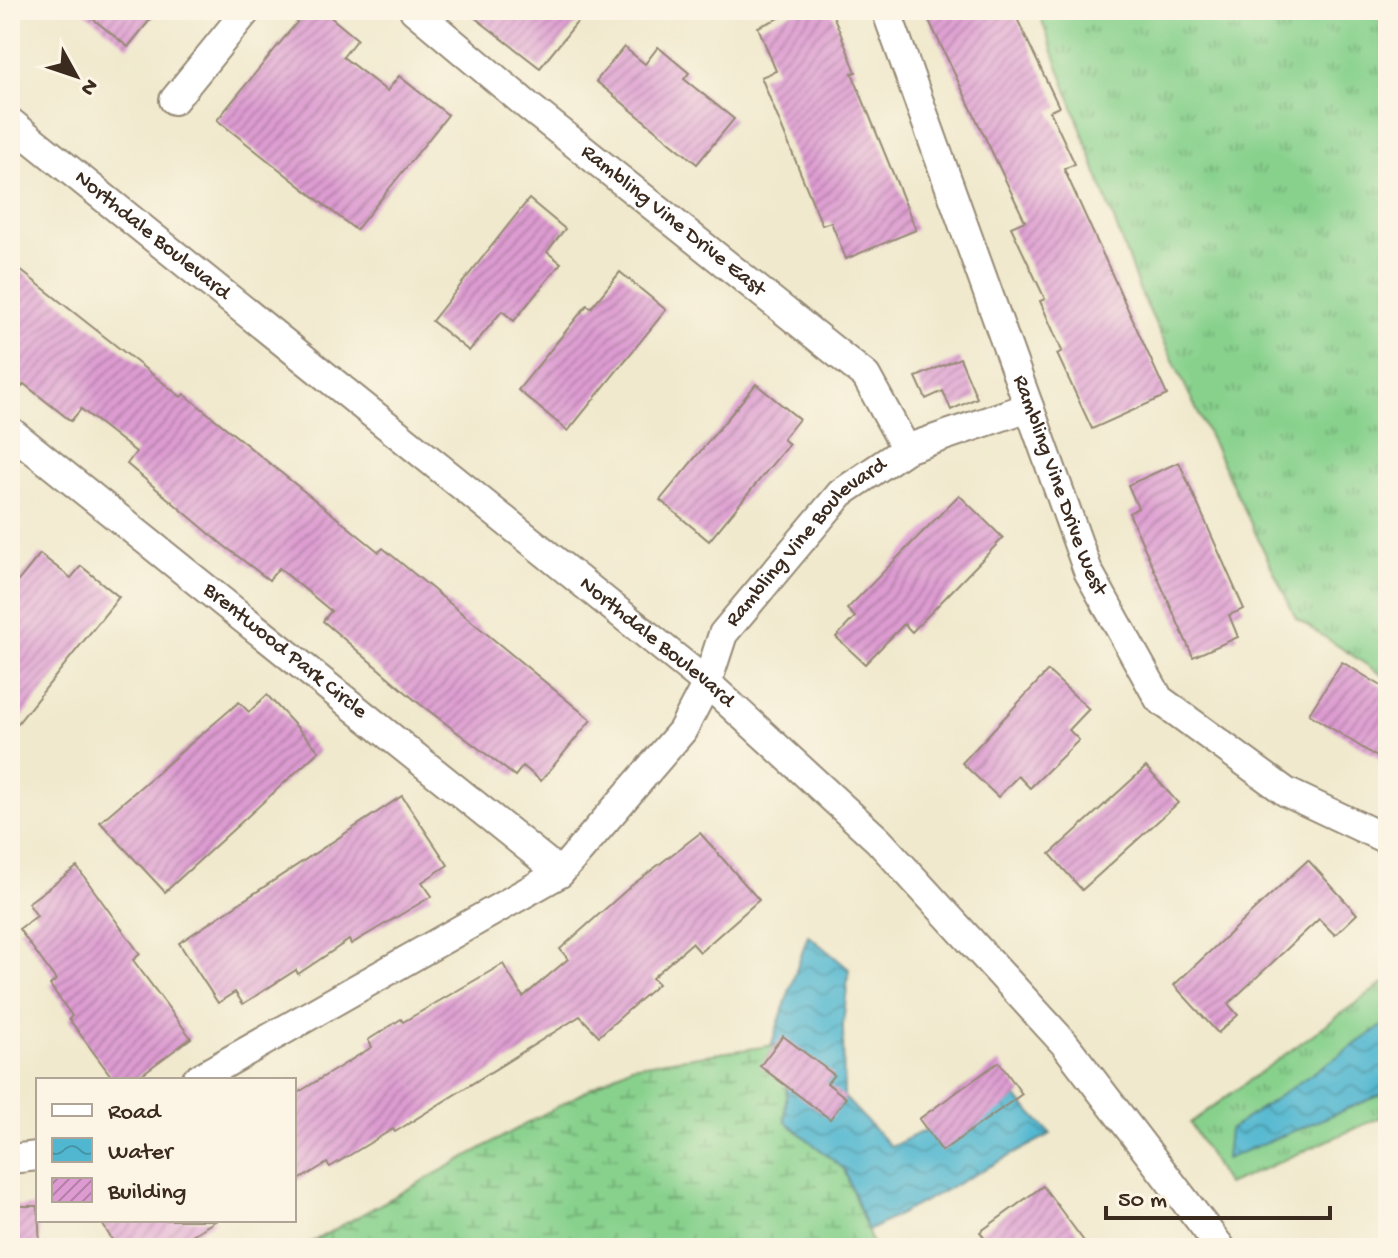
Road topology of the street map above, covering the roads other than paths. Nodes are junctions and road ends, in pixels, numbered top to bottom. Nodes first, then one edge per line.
1 (247, 10) edge
2 (415, 10) edge
3 (886, 10) edge
4 (174, 100) dead end
5 (10, 122) edge
6 (1029, 407) junction
7 (10, 431) edge
8 (906, 449) junction
9 (707, 683) junction
10 (1388, 840) edge
11 (560, 873) junction
12 (200, 1078) edge
13 (36, 1156) edge
14 (10, 1159) edge
15 (1221, 1248) edge

1 - 4 street
2 - 8 street, Rambling Vine Drive East
3 - 6 street, Rambling Vine Drive West
5 - 9 street, Northdale Boulevard
6 - 8 street, Rambling Vine Boulevard
6 - 10 street, Rambling Vine Drive West
7 - 11 street, Brentwood Park Circle
8 - 9 street, Rambling Vine Boulevard
9 - 11 street
9 - 15 street, Northdale Boulevard
11 - 12 street
13 - 14 street

